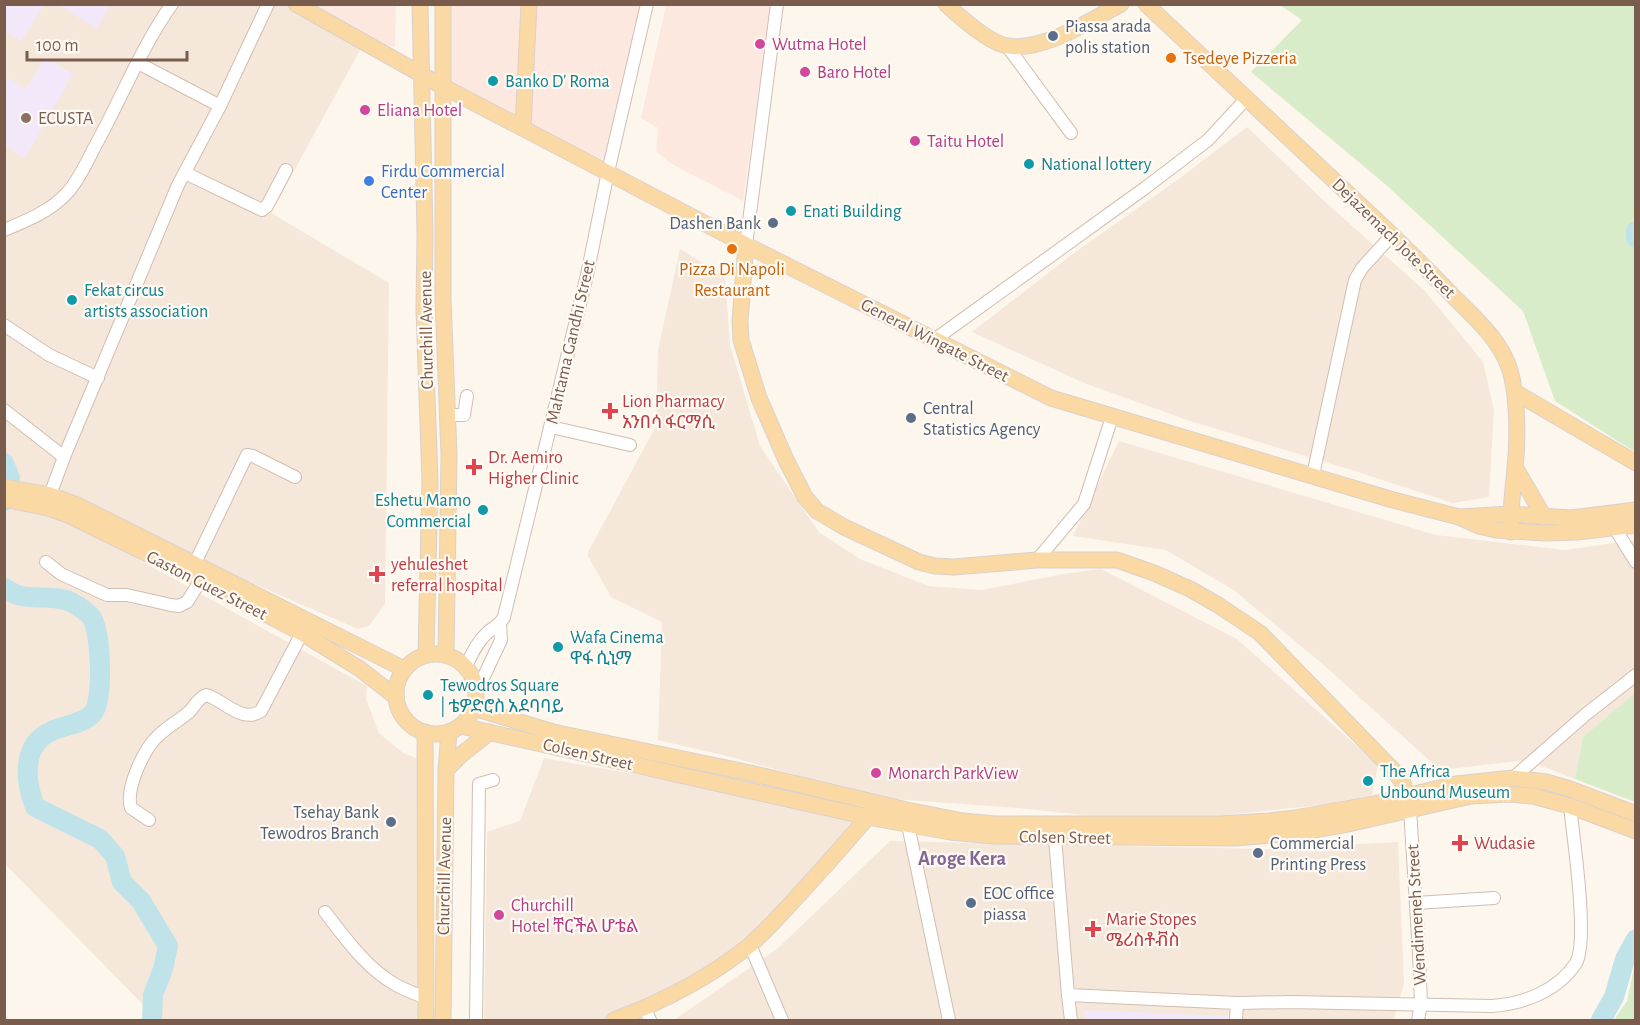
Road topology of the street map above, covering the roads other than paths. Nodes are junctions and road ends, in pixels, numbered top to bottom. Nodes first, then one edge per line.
1 (172, 4) edge
2 (268, 4) edge
3 (296, 4) edge
4 (420, 4) edge
5 (443, 4) edge
6 (528, 4) edge
7 (647, 4) edge
8 (777, 4) edge
9 (946, 4) edge
10 (1121, 4) edge
11 (1146, 4) edge
12 (1007, 46) junction
13 (138, 63) junction
14 (422, 76) junction
15 (442, 87) junction
16 (1246, 99) junction
17 (220, 106) junction
18 (523, 127) junction
19 (1071, 133) dead end
20 (286, 170) dead end
21 (608, 172) junction
22 (186, 173) junction
23 (4, 230) edge
24 (1392, 235) junction
25 (746, 245) junction
26 (4, 325) edge
27 (934, 340) junction
28 (98, 378) junction
29 (1515, 392) junction
30 (467, 396) dead end
31 (4, 410) edge
32 (448, 415) junction
33 (1112, 417) junction
34 (551, 427) junction
35 (630, 445) dead end
36 (64, 457) junction
37 (1635, 463) edge
38 (1515, 467) junction
39 (1313, 475) junction
40 (295, 477) dead end
41 (4, 487) edge
42 (50, 495) junction
43 (15, 497) edge
44 (1635, 510) edge
45 (1510, 514) junction
46 (1544, 516) junction
47 (1459, 517) junction
48 (1635, 525) edge
49 (1614, 527) junction
50 (1511, 532) junction
51 (1037, 560) junction
52 (46, 562) dead end
53 (1635, 562) edge
54 (188, 564) junction
55 (201, 580) junction
56 (500, 625) junction
57 (302, 633) junction
58 (446, 654) junction
59 (426, 655) junction
60 (466, 666) junction
61 (404, 669) junction
62 (1635, 675) edge
63 (477, 691) junction
64 (396, 697) junction
65 (474, 708) junction
66 (455, 729) junction
67 (426, 732) junction
68 (490, 732) junction
69 (446, 770) junction
70 (1513, 777) junction
71 (493, 780) dead end
72 (875, 802) junction
73 (1409, 802) junction
74 (1570, 806) junction
75 (1635, 814) edge
76 (868, 817) junction
77 (149, 820) dead end
78 (908, 825) junction
79 (994, 830) junction
80 (1635, 831) edge
81 (1055, 837) junction
82 (1494, 898) dead end
83 (1416, 903) junction
84 (325, 912) dead end
85 (750, 945) junction
86 (1068, 994) junction
87 (426, 998) junction
88 (1237, 1004) junction
89 (1421, 1004) junction
90 (647, 1015) edge
91 (426, 1020) edge
92 (443, 1020) edge
93 (476, 1020) edge
94 (614, 1020) edge
95 (782, 1020) edge
96 (949, 1020) edge
97 (1071, 1020) edge
98 (1236, 1020) edge
99 (1418, 1020) edge

1 - 13 street
2 - 17 street
3 - 14 main road, General Wingate Street
4 - 14 main road, Churchill Avenue
5 - 15 main road, Churchill Avenue
6 - 18 main road
7 - 21 street, Mahtama Gandhi Street
8 - 25 street
9 - 12 main road
10 - 12 main road
11 - 16 main road, Dejazemach Jote Street
12 - 19 street
13 - 17 street
13 - 23 street
14 - 15 main road, General Wingate Street
14 - 59 main road, Churchill Avenue
15 - 18 main road, General Wingate Street
15 - 32 main road, Churchill Avenue
16 - 24 main road, Dejazemach Jote Street
16 - 27 street
17 - 22 street
18 - 21 main road, General Wingate Street
20 - 22 street
21 - 25 main road, General Wingate Street
21 - 34 street, Mahtama Gandhi Street
22 - 28 street
24 - 29 main road, Dejazemach Jote Street
24 - 39 street
25 - 27 main road, General Wingate Street
25 - 51 main road
26 - 28 street
27 - 33 main road, General Wingate Street
28 - 36 street
29 - 37 main road
29 - 38 main road, Dejazemach Jote Street
30 - 32 street
31 - 36 street
32 - 58 main road, Churchill Avenue
33 - 39 main road, General Wingate Street
33 - 51 street
34 - 35 street
34 - 56 street, Mahtama Gandhi Street
36 - 42 street
38 - 45 main road, Dejazemach Jote Street
38 - 46 main road
39 - 47 main road, General Wingate Street
40 - 54 street
41 - 43 main road, Gaston Guez Street
42 - 43 main road, Gaston Guez Street
42 - 54 main road, Gaston Guez Street
43 - 54 main road, Gaston Guez Street
44 - 46 main road, General Wingate Street
45 - 46 main road, General Wingate Street
45 - 47 main road, General Wingate Street
45 - 50 main road, Dejazemach Jote Street
47 - 50 main road, General Wingate Street
48 - 49 main road, General Wingate Street
49 - 50 main road, General Wingate Street
49 - 53 street
51 - 73 main road
52 - 55 street
54 - 55 main road, Gaston Guez Street
54 - 61 main road, Gaston Guez Street
55 - 57 main road, Gaston Guez Street
56 - 60 street
56 - 63 street, Mahtama Gandhi Street
57 - 64 main road, Gaston Guez Street
57 - 77 street
58 - 59 main road
58 - 60 main road
59 - 61 main road
60 - 63 main road
61 - 64 main road
62 - 70 street
63 - 65 main road
64 - 67 main road
65 - 66 main road
65 - 72 main road
66 - 67 main road
66 - 68 main road, Colsen Street
66 - 69 main road, Churchill Avenue
67 - 87 main road, Churchill Avenue
68 - 69 main road
68 - 76 main road, Colsen Street
69 - 92 main road, Churchill Avenue
70 - 73 main road
70 - 75 main road
71 - 93 street
72 - 76 main road
72 - 79 main road
73 - 74 main road, Colsen Street
73 - 79 main road
73 - 81 main road, Colsen Street
73 - 83 street, Wendimeneh Street
74 - 80 main road, Colsen Street
74 - 89 street
76 - 78 main road, Colsen Street
76 - 85 main road
78 - 79 main road, Colsen Street
78 - 96 street
79 - 81 main road, Colsen Street
81 - 86 street
82 - 83 street
83 - 89 street, Wendimeneh Street
84 - 87 street
85 - 90 main road
85 - 95 street
86 - 88 street
86 - 97 street
87 - 91 main road, Churchill Avenue
88 - 89 street
88 - 98 street
89 - 99 street, Wendimeneh Street
90 - 94 main road

